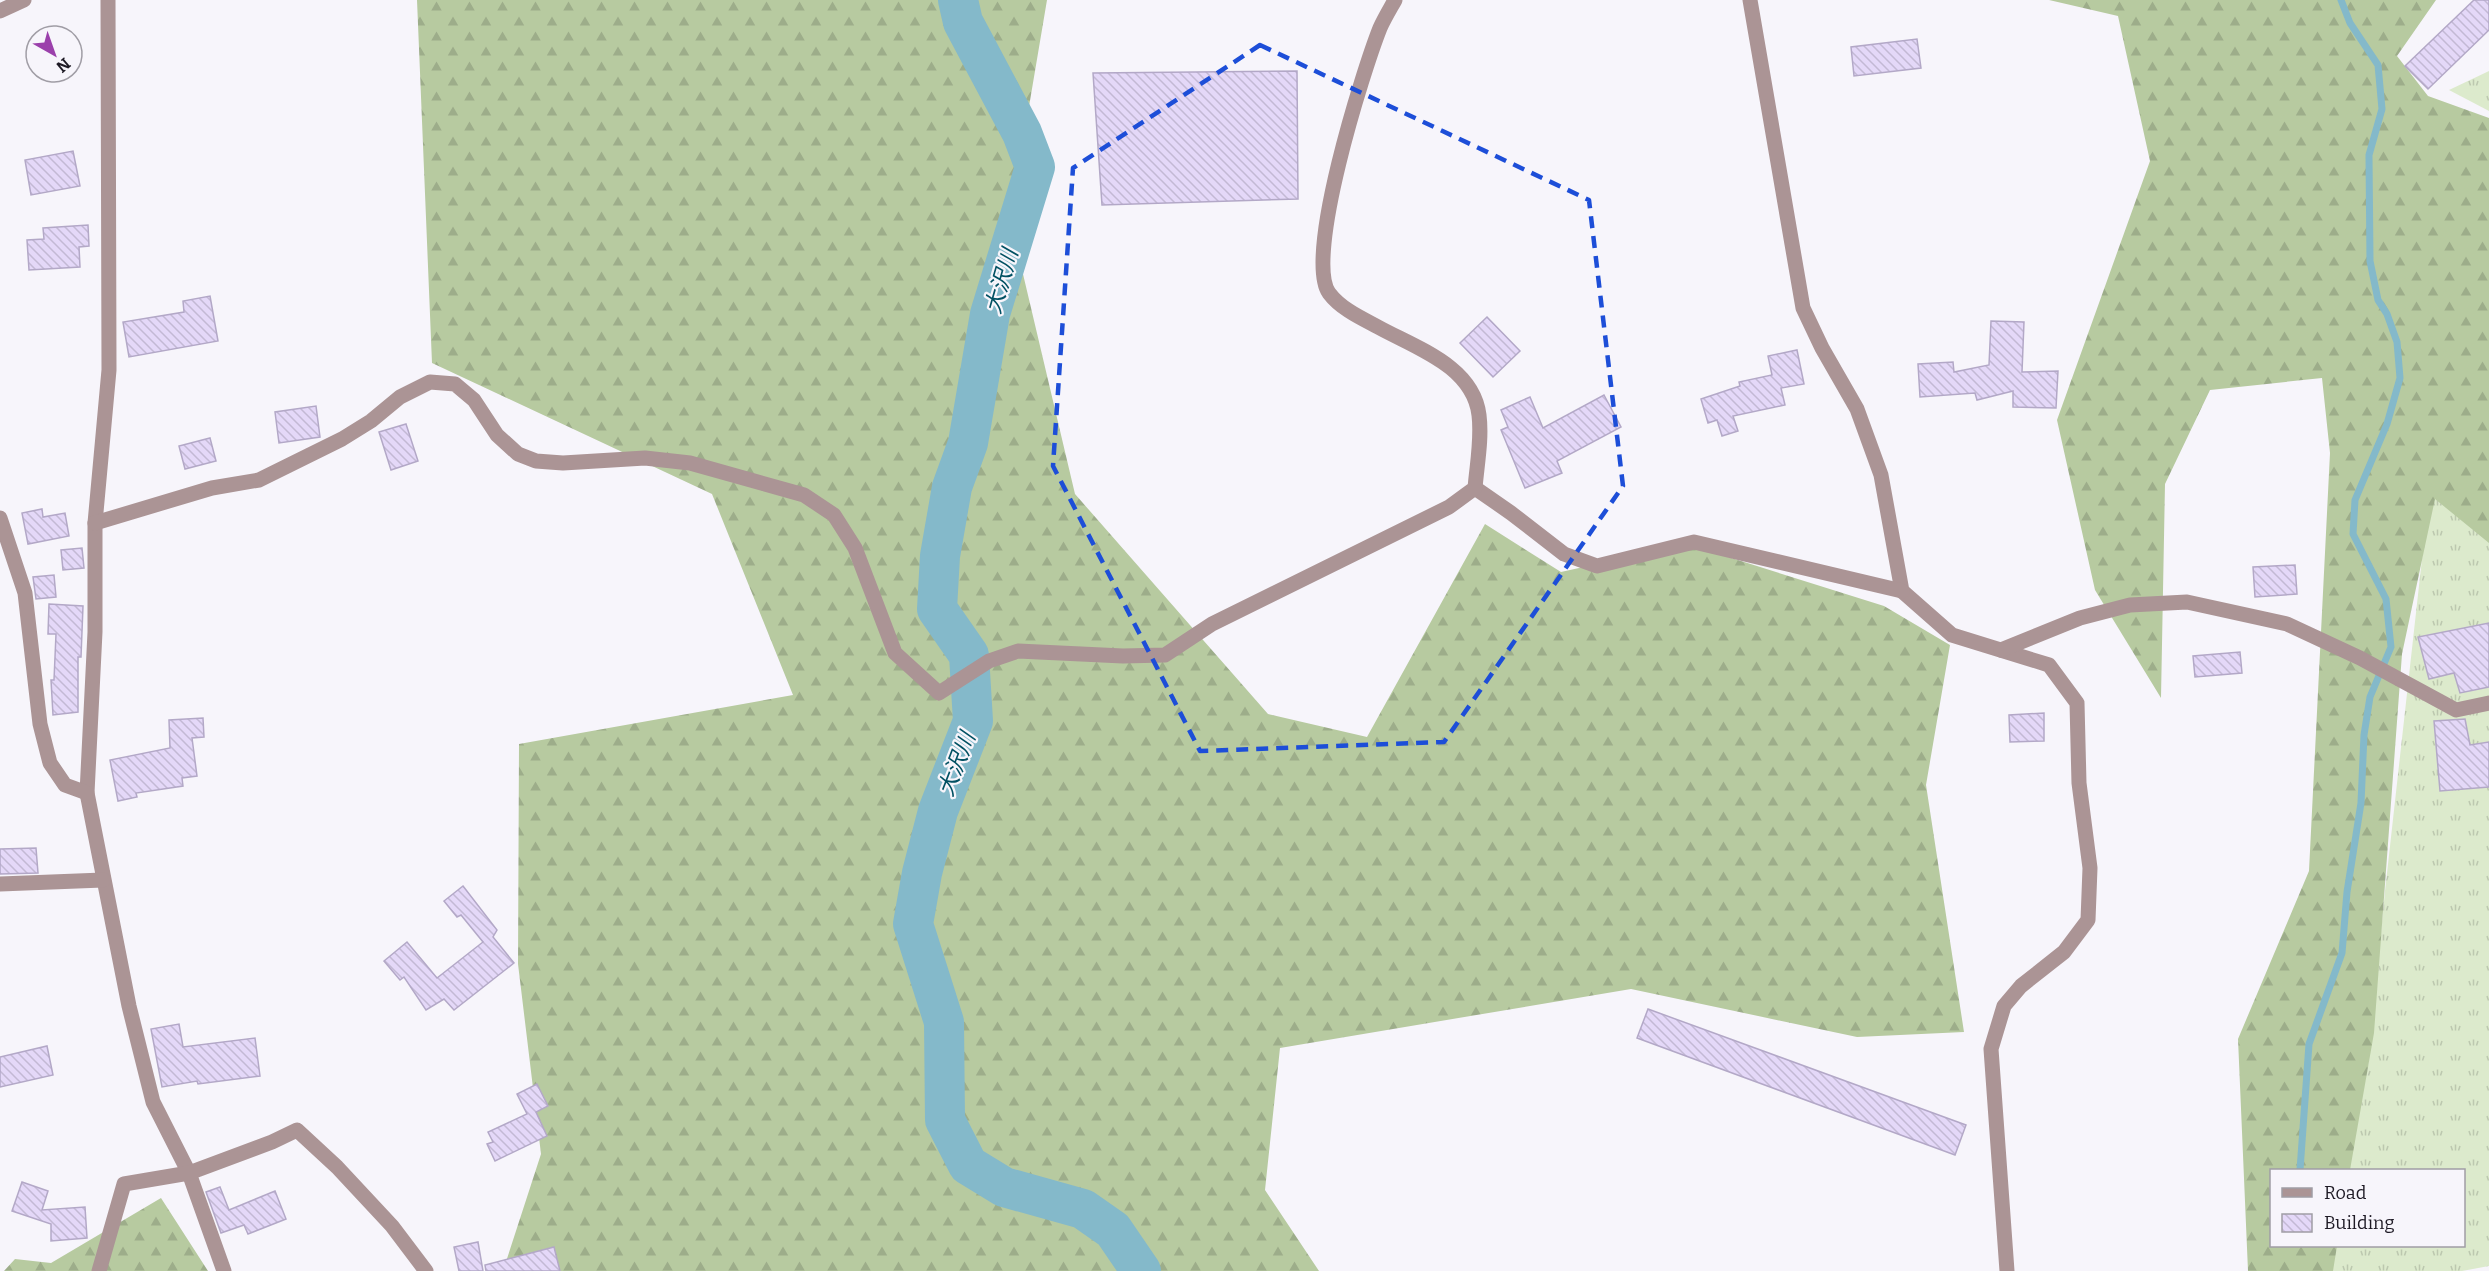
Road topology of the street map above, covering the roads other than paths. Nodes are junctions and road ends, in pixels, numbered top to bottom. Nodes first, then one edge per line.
1 (24, 0) edge
2 (108, 0) edge
3 (1395, 0) edge
4 (1750, 0) edge
5 (0, 11) edge
6 (1475, 488) junction
7 (0, 518) edge
8 (95, 523) junction
9 (1902, 591) junction
10 (2001, 650) junction
11 (2489, 703) edge
12 (87, 793) junction
13 (103, 880) junction
14 (0, 884) edge
15 (189, 1173) junction
16 (99, 1271) edge
17 (224, 1271) edge
18 (426, 1271) edge
19 (2007, 1271) edge

1 - 5 street
2 - 8 street
3 - 6 street
4 - 9 street
6 - 8 street
6 - 9 street
7 - 12 street
8 - 12 street
9 - 10 street
10 - 11 street
10 - 19 street
12 - 13 street
13 - 14 street
13 - 15 street
15 - 16 street
15 - 17 street
15 - 18 street

